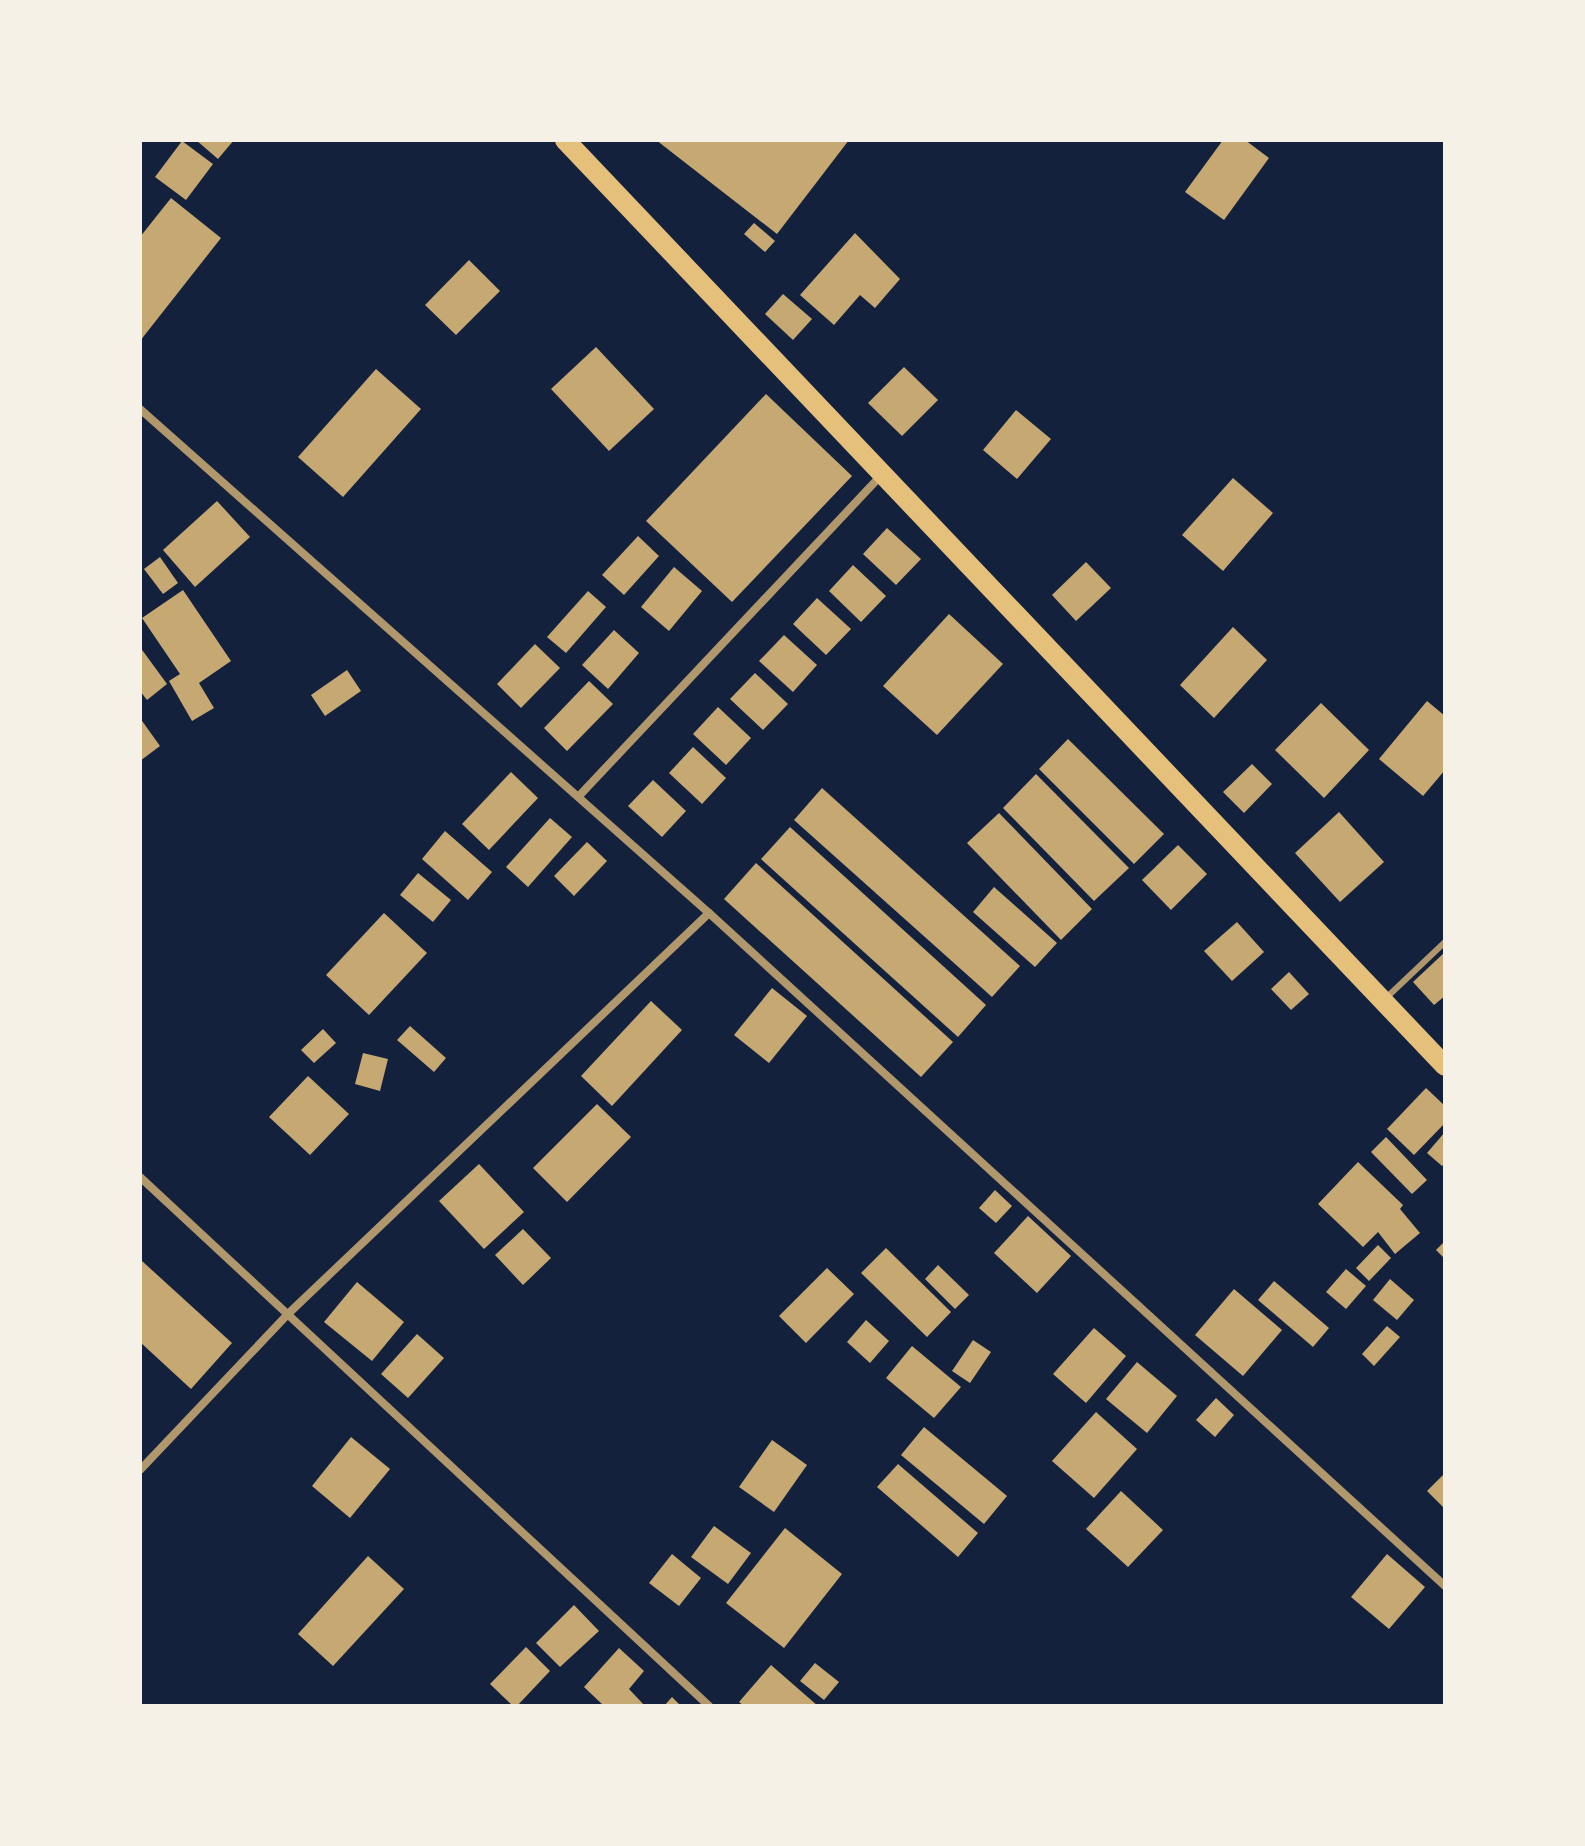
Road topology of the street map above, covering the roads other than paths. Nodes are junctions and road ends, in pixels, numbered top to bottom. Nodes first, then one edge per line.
1 (565, 140) edge
2 (140, 409) edge
3 (882, 474) junction
4 (579, 796) junction
5 (709, 913) junction
6 (1445, 942) edge
7 (1384, 1000) junction
8 (1445, 1066) edge
9 (140, 1177) edge
10 (289, 1313) junction
11 (140, 1470) edge
12 (1445, 1586) edge
13 (709, 1706) edge

1 - 3 main road
2 - 4 street
3 - 4 street
3 - 7 main road
4 - 5 street
5 - 10 street
5 - 12 street
6 - 7 lane
7 - 8 main road
9 - 10 street
10 - 11 street
10 - 13 street

